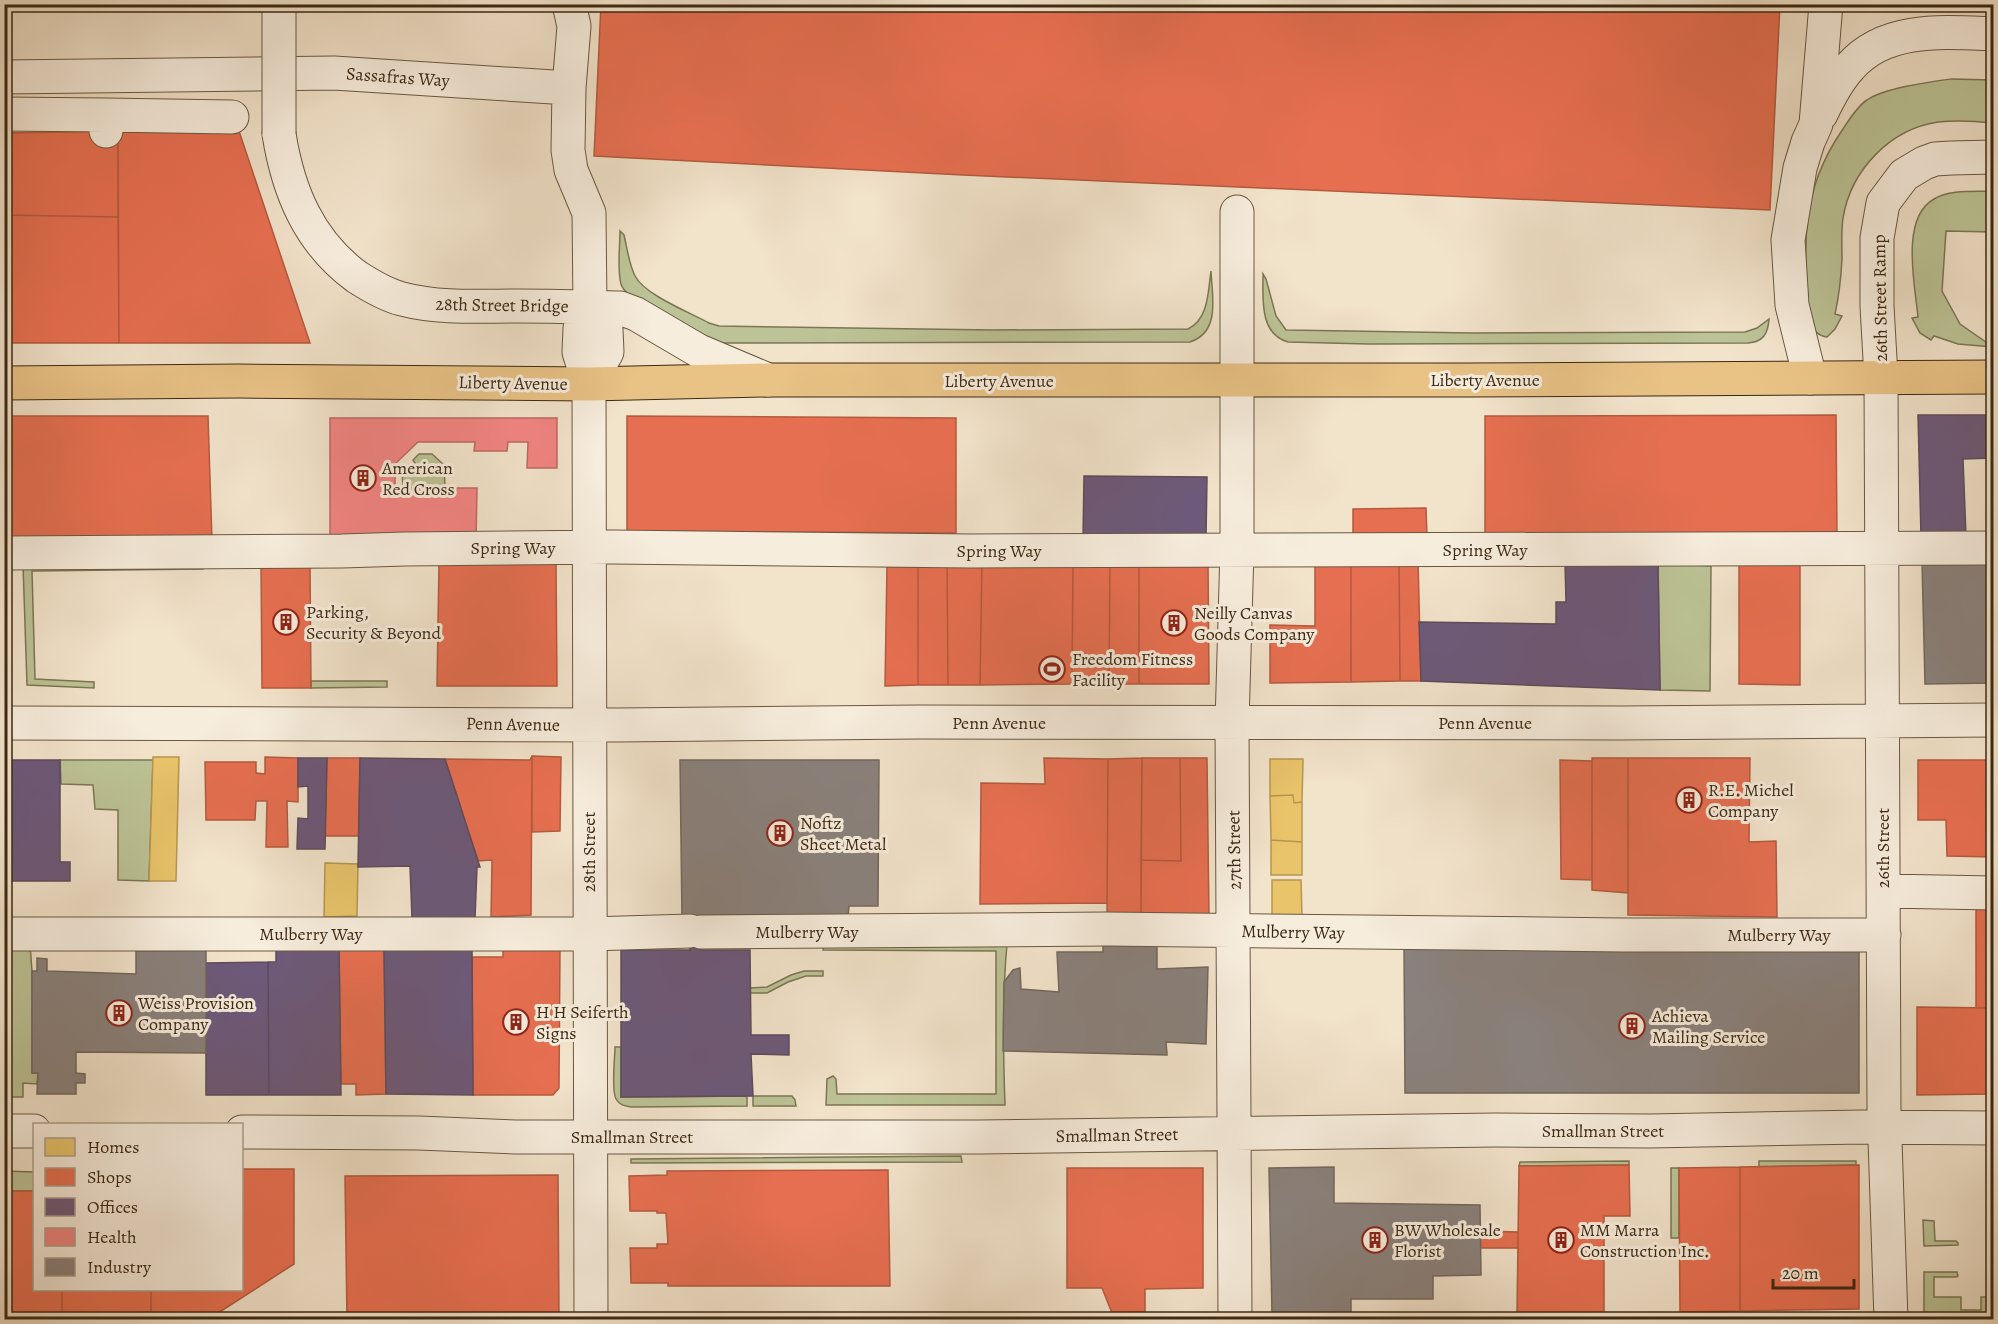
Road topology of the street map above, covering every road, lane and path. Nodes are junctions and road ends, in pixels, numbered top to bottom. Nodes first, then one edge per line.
1 (279, 4) edge
2 (568, 4) edge
3 (1826, 4) edge
4 (1994, 34) edge
5 (4, 77) edge
6 (569, 88) junction
7 (4, 114) edge
8 (232, 117) dead end
9 (1816, 124) junction
10 (1994, 157) edge
11 (1237, 212) dead end
12 (590, 307) junction
13 (1881, 377) junction
14 (1994, 377) edge
15 (1810, 378) junction
16 (768, 380) junction
17 (1238, 381) junction
18 (4, 383) edge
19 (589, 384) junction
20 (589, 547) junction
21 (1994, 548) edge
22 (1882, 549) junction
23 (1238, 550) junction
24 (4, 553) edge
25 (1882, 720) junction
26 (1994, 720) edge
27 (4, 723) edge
28 (1232, 723) junction
29 (590, 725) junction
30 (1884, 891) junction
31 (1994, 893) edge
32 (1234, 931) junction
33 (4, 934) edge
34 (589, 934) junction
35 (1884, 935) junction
36 (1885, 1127) junction
37 (1994, 1128) edge
38 (4, 1131) edge
39 (33, 1131) edge
40 (243, 1132) edge
41 (1235, 1133) junction
42 (589, 1137) junction
43 (591, 1320) edge
44 (1235, 1320) edge
45 (1891, 1320) edge

1 - 12 street, 28th Street Bridge, bridge
2 - 6 street
3 - 9 street
4 - 9 street
5 - 6 street, Sassafras Way
6 - 12 street
7 - 8 street
9 - 15 street
10 - 13 street, 26th Street Ramp
11 - 17 street, 27th Street
12 - 16 street, 28th Street Bridge
12 - 19 street, 28th Street
13 - 14 main road, Liberty Avenue
13 - 15 main road, Liberty Avenue
13 - 22 street, 26th Street
15 - 17 main road, Liberty Avenue
16 - 17 main road, Liberty Avenue
16 - 19 main road, Liberty Avenue
17 - 23 street, 27th Street
18 - 19 main road, Liberty Avenue
19 - 20 street, 28th Street
20 - 23 street, Spring Way
20 - 24 street, Spring Way
20 - 29 street, 28th Street
21 - 22 street, Spring Way
22 - 23 street, Spring Way
22 - 25 street, 26th Street
23 - 28 street, 27th Street
25 - 26 street, Penn Avenue
25 - 28 street, Penn Avenue
25 - 30 street, 26th Street
27 - 29 street, Penn Avenue
28 - 29 street, Penn Avenue
28 - 32 street, 27th Street
29 - 34 street, 28th Street
30 - 31 street
30 - 35 street, 26th Street
32 - 34 street, Mulberry Way
32 - 35 street, Mulberry Way
32 - 41 street, 27th Street
33 - 34 street, Mulberry Way
34 - 42 street, 28th Street
35 - 36 street, 26th Street
36 - 37 street, Smallman Street
36 - 41 street, Smallman Street
36 - 45 street, 26th Street
38 - 39 street
40 - 42 street, Smallman Street
41 - 42 street, Smallman Street
41 - 44 street, 27th Street
42 - 43 street, 28th Street

